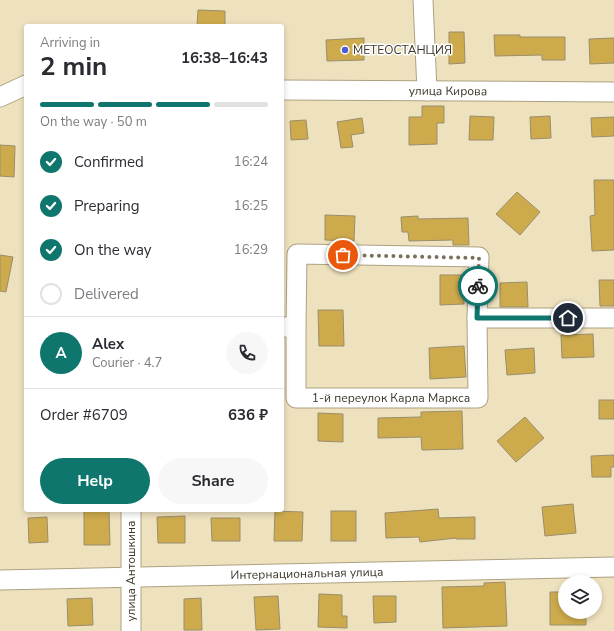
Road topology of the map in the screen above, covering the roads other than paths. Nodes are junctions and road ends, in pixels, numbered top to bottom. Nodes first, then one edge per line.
1 (423, 0) edge
2 (24, 87) edge
3 (284, 90) edge
4 (427, 91) junction
5 (614, 92) edge
6 (0, 97) edge
7 (477, 318) junction
8 (614, 318) edge
9 (289, 327) edge
10 (131, 512) edge
11 (614, 567) edge
12 (131, 577) junction
13 (0, 580) edge
14 (131, 631) edge

1 - 4 street
2 - 6 street
3 - 4 street, улица Кирова
4 - 5 street, улица Кирова
7 - 8 street
7 - 9 street, 1-й переулок Карла Маркса
7 - 9 street, 1-й переулок Карла Маркса
10 - 12 street, улица Антошкина
11 - 12 street, Интернациональная улица
12 - 13 street, Интернациональная улица
12 - 14 street, улица Антошкина

